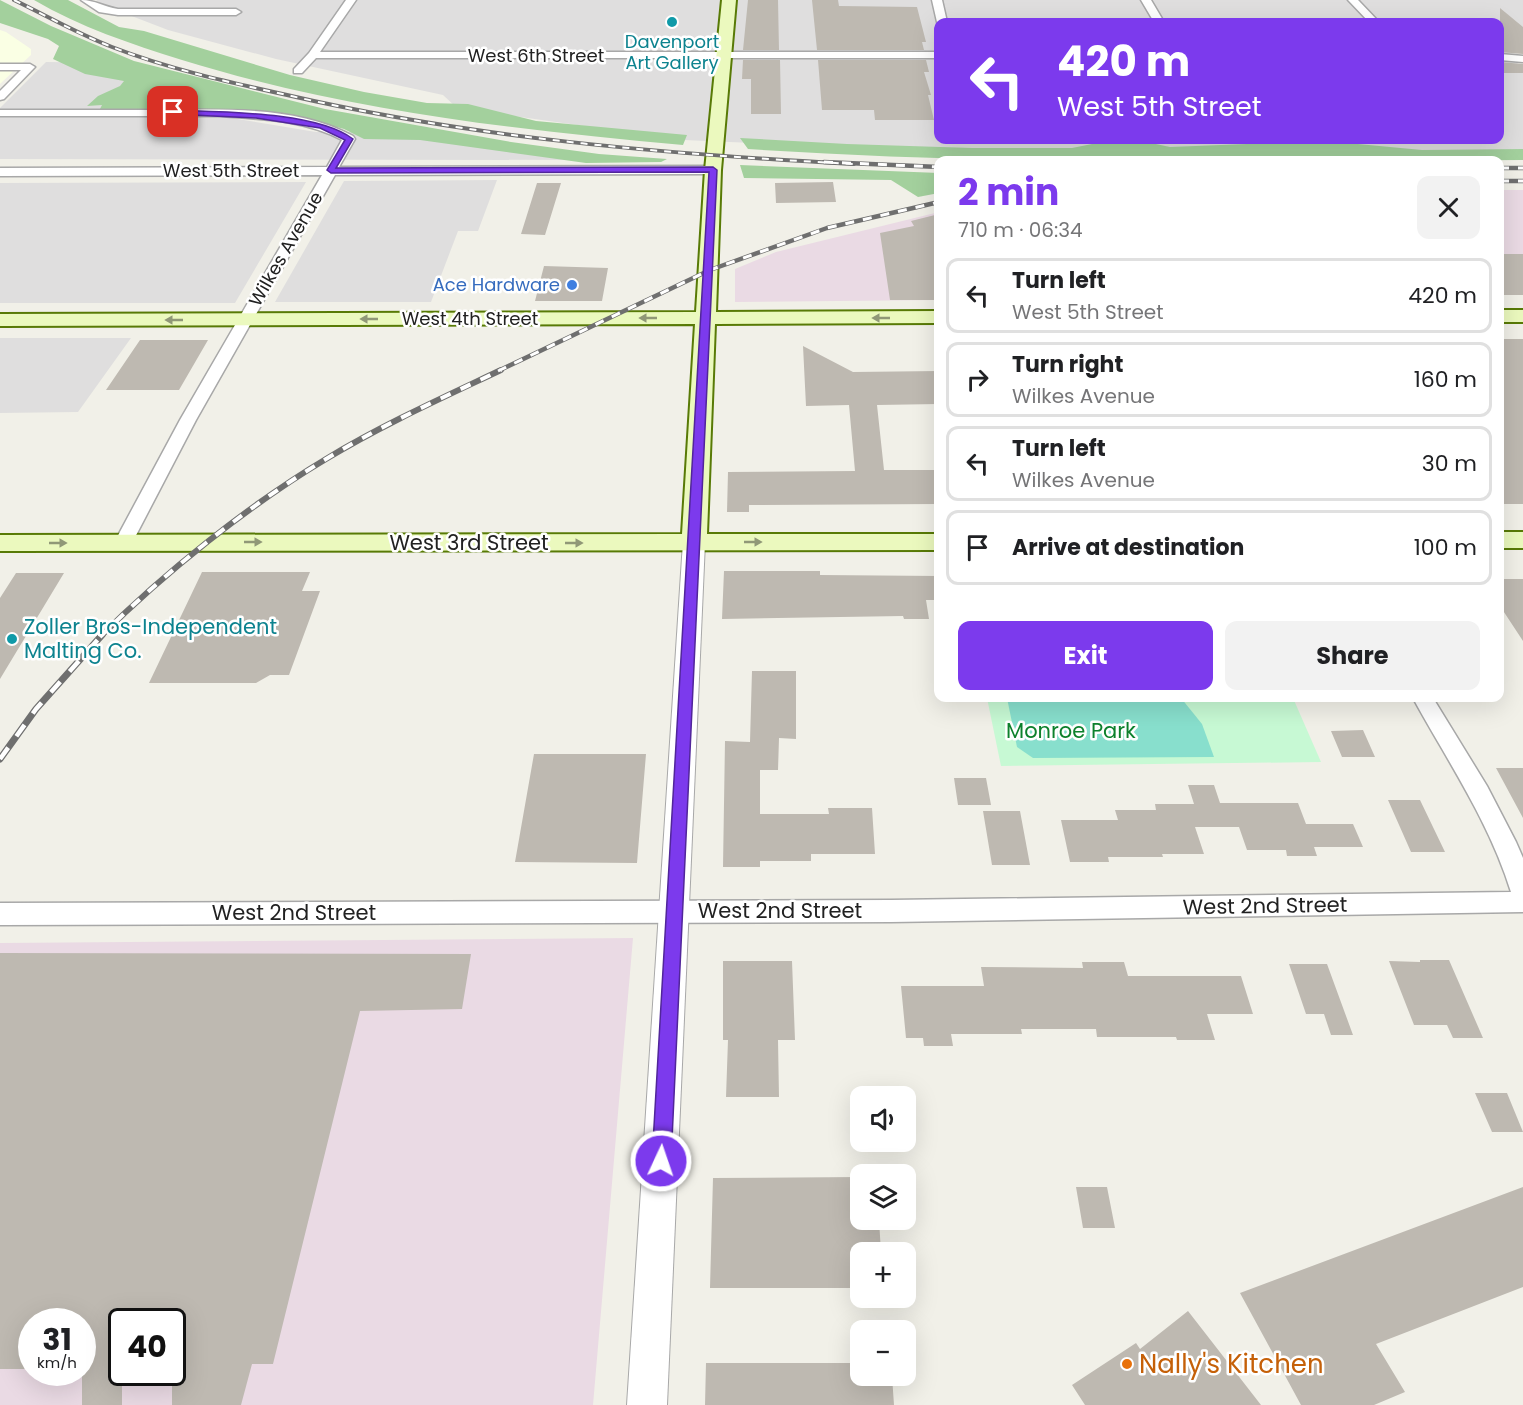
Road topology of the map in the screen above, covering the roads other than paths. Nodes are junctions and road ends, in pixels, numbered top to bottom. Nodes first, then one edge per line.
1 (86, 0) edge
2 (351, 0) edge
3 (729, 0) edge
4 (937, 0) edge
5 (1146, 0) edge
6 (1353, 0) edge
7 (236, 12) dead end
8 (941, 18) edge
9 (1157, 18) edge
10 (1370, 18) edge
11 (313, 55) junction
12 (934, 55) edge
13 (723, 56) junction
14 (1504, 57) edge
15 (1523, 59) edge
16 (0, 67) edge
17 (298, 70) dead end
18 (0, 97) edge
19 (0, 113) edge
20 (331, 170) junction
21 (713, 170) junction
22 (0, 172) edge
23 (1504, 316) edge
24 (1523, 316) edge
25 (934, 317) edge
26 (706, 318) junction
27 (0, 320) edge
28 (245, 320) junction
29 (1504, 540) edge
30 (1523, 540) edge
31 (694, 542) junction
32 (934, 542) edge
33 (0, 543) edge
34 (123, 543) junction
35 (1425, 702) edge
36 (1523, 893) edge
37 (1523, 902) edge
38 (674, 911) junction
39 (0, 914) edge
40 (647, 1405) edge

1 - 7 street
2 - 11 street
3 - 13 main road
4 - 8 street
5 - 9 street
6 - 10 street
11 - 13 street, West 6th Street
11 - 17 street
12 - 13 street, West 6th Street
13 - 21 main road
14 - 15 street
16 - 18 street
19 - 20 street, Wilkes Avenue
20 - 21 street, West 5th Street
20 - 22 street, West 5th Street
20 - 28 street, Wilkes Avenue
21 - 26 main road
23 - 24 main road
25 -> 26 main road, West 4th Street
26 -> 28 main road, West 4th Street
26 - 31 main road
28 -> 27 main road, West 4th Street
28 - 34 street, Wilkes Avenue
29 - 30 main road
31 -> 32 main road, West 3rd Street
34 -> 31 main road, West 3rd Street
31 - 38 street
33 -> 34 main road, West 3rd Street
35 - 36 street
37 - 38 street, West 2nd Street
38 - 39 street, West 2nd Street
38 - 40 street

